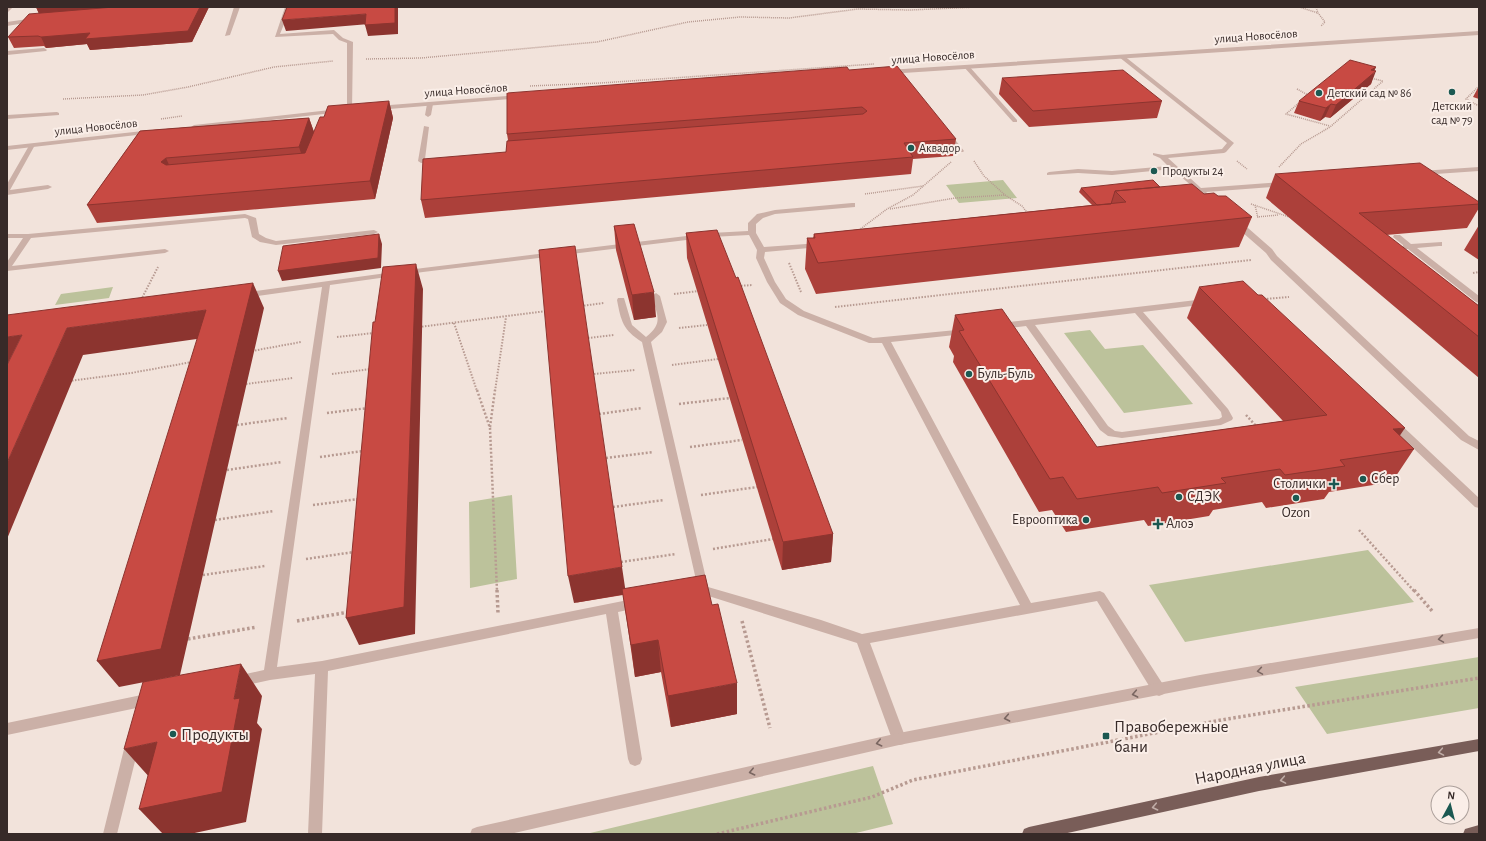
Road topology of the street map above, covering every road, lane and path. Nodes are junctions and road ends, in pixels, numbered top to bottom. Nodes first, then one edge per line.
1 (10, 7) edge
2 (238, 7) edge
3 (288, 7) edge
4 (978, 7) edge
5 (1299, 7) edge
6 (1316, 7) edge
7 (7, 11) edge
8 (1318, 13) junction
9 (44, 20) edge
10 (7, 24) edge
11 (1318, 28) dead end
12 (1479, 33) edge
13 (227, 35) dead end
14 (44, 50) edge
15 (7, 53) edge
16 (1121, 56) junction
17 (350, 60) junction
18 (966, 66) junction
19 (884, 72) edge
20 (1368, 77) edge
21 (1479, 86) edge
22 (1297, 88) dead end
23 (525, 97) edge
24 (63, 99) dead end
25 (430, 104) junction
26 (1479, 106) edge
27 (372, 108) edge
28 (357, 109) edge
29 (350, 110) junction
30 (57, 114) dead end
31 (428, 115) dead end
32 (7, 117) edge
33 (1016, 121) dead end
34 (942, 126) edge
35 (426, 127) dead end
36 (1330, 127) junction
37 (187, 128) edge
38 (156, 131) edge
39 (32, 145) junction
40 (7, 148) edge
41 (961, 151) junction
42 (1224, 151) junction
43 (444, 160) edge
44 (1174, 167) junction
45 (1479, 169) edge
46 (1049, 174) dead end
47 (1416, 174) edge
48 (1265, 183) junction
49 (1289, 183) edge
50 (924, 186) junction
51 (1250, 186) junction
52 (48, 187) dead end
53 (1200, 190) junction
54 (7, 191) edge
55 (1006, 195) junction
56 (1249, 203) dead end
57 (852, 205) joint
58 (1256, 206) junction
59 (1204, 208) edge
60 (887, 210) junction
61 (1280, 215) junction
62 (1252, 217) edge
63 (1258, 217) junction
64 (1031, 218) edge
65 (1233, 219) edge
66 (1296, 219) edge
67 (1260, 224) dead end
68 (858, 230) edge
69 (374, 232) dead end
70 (752, 233) junction
71 (7, 236) edge
72 (28, 236) junction
73 (1396, 237) edge
74 (829, 244) edge
75 (1440, 244) dead end
76 (1409, 247) junction
77 (1395, 248) edge
78 (165, 251) joint
79 (761, 254) junction
80 (1274, 258) junction
81 (7, 268) edge
82 (771, 282) junction
83 (326, 285) junction
84 (732, 287) edge
85 (702, 291) edge
86 (239, 296) edge
87 (656, 296) joint
88 (621, 300) joint
89 (1479, 300) edge
90 (1210, 301) dead end
91 (140, 303) edge
92 (575, 307) edge
93 (552, 310) edge
94 (1137, 310) junction
95 (805, 312) junction
96 (506, 317) junction
97 (454, 323) junction
98 (1029, 323) junction
99 (707, 324) edge
100 (417, 327) dead end
101 (992, 327) edge
102 (661, 330) junction
103 (970, 330) edge
104 (379, 332) edge
105 (632, 333) junction
106 (588, 338) edge
107 (318, 340) junction
108 (885, 340) junction
109 (646, 341) junction
110 (250, 351) dead end
111 (198, 361) edge
112 (63, 382) dead end
113 (1245, 414) dead end
114 (1386, 417) edge
115 (490, 428) junction
116 (1260, 431) edge
117 (1479, 446) edge
118 (1479, 504) edge
119 (1359, 530) dead end
120 (703, 590) junction
121 (688, 593) edge
122 (736, 599) junction
123 (650, 601) edge
124 (612, 608) junction
125 (1028, 609) junction
126 (1433, 612) dead end
127 (499, 631) junction
128 (1479, 633) edge
129 (862, 639) junction
130 (322, 667) junction
131 (270, 674) junction
132 (1479, 678) edge
133 (226, 683) edge
134 (1159, 690) junction
135 (166, 696) edge
136 (144, 701) junction
137 (140, 716) edge
138 (770, 728) dead end
139 (7, 729) edge
140 (136, 730) edge
141 (899, 739) junction
142 (1479, 745) edge
143 (635, 759) dead end
144 (1479, 832) edge
145 (110, 834) edge
146 (314, 834) edge
147 (476, 834) edge
148 (717, 834) edge
149 (1030, 834) edge
150 (1470, 834) edge

1 - 7 street
2 - 13 street
3 - 17 street
4 - 17 path
5 - 8 path
6 - 8 path
8 - 11 path
9 - 10 street
12 - 16 street, улица Новосёлов
14 - 15 street
16 - 18 street, улица Новосёлов
16 - 42 street
17 - 24 path
17 - 29 street
18 - 19 street, улица Новосёлов
18 - 33 street
20 - 36 path
21 - 26 path
22 - 36 path
23 - 25 street, улица Новосёлов
25 - 27 street, улица Новосёлов
25 - 31 street
28 - 29 street
29 - 37 street
30 - 32 street
34 - 41 street
35 - 43 street
36 - 48 path
38 - 39 street, улица Новосёлов
39 - 40 street, улица Новосёлов
39 - 54 street
41 - 50 path
41 - 55 path
42 - 44 street
42 - 48 path
44 - 46 street
44 - 53 street
45 - 47 street
48 - 49 street
48 - 51 street
50 - 57 path
50 - 60 path
51 - 53 street
51 - 58 path
52 - 54 street
53 - 59 street
55 - 60 path
55 - 64 path
56 - 58 path
57 - 70 street
58 - 61 path
58 - 63 path
60 - 68 path
61 - 63 path
61 - 66 path
62 - 63 path
63 - 67 path
65 - 80 street
69 - 72 street
70 - 79 street
70 - 83 street
71 - 72 street
72 - 81 street
73 - 76 street
74 - 79 street
75 - 76 street
76 - 77 street
76 - 89 street
78 - 81 street
78 - 91 path
79 - 82 street
79 - 95 path
80 - 95 path
80 - 117 street
82 - 84 path
82 - 95 street
83 - 86 street
83 - 107 street
85 - 87 path
87 - 102 street
88 - 92 path
88 - 105 street
90 - 94 street
93 - 96 path
94 - 98 street
94 - 98 street
95 - 108 street
96 - 97 path
96 - 115 path
97 - 100 path
97 - 115 path
98 - 101 street
99 - 102 path
102 - 109 street
103 - 108 street
104 - 107 path
105 - 106 path
105 - 109 street
107 - 110 path
107 - 131 street
108 - 125 street
109 - 120 street
111 - 112 path
113 - 116 path
114 - 118 street
115 - 127 path
119 - 126 path
120 - 121 street
120 - 122 street
122 - 129 street
122 - 138 path
123 - 124 street
124 - 127 street
124 - 143 street
125 - 129 street
125 - 134 street
127 - 130 street
128 -> 134 street
129 - 141 street
130 - 131 street
130 - 146 street
131 - 133 street
132 - 148 path
134 -> 141 street
135 - 136 street
136 - 137 street
136 - 139 street
140 - 145 street
141 -> 147 street
142 -> 149 main road, Народная улица
144 - 150 main road

